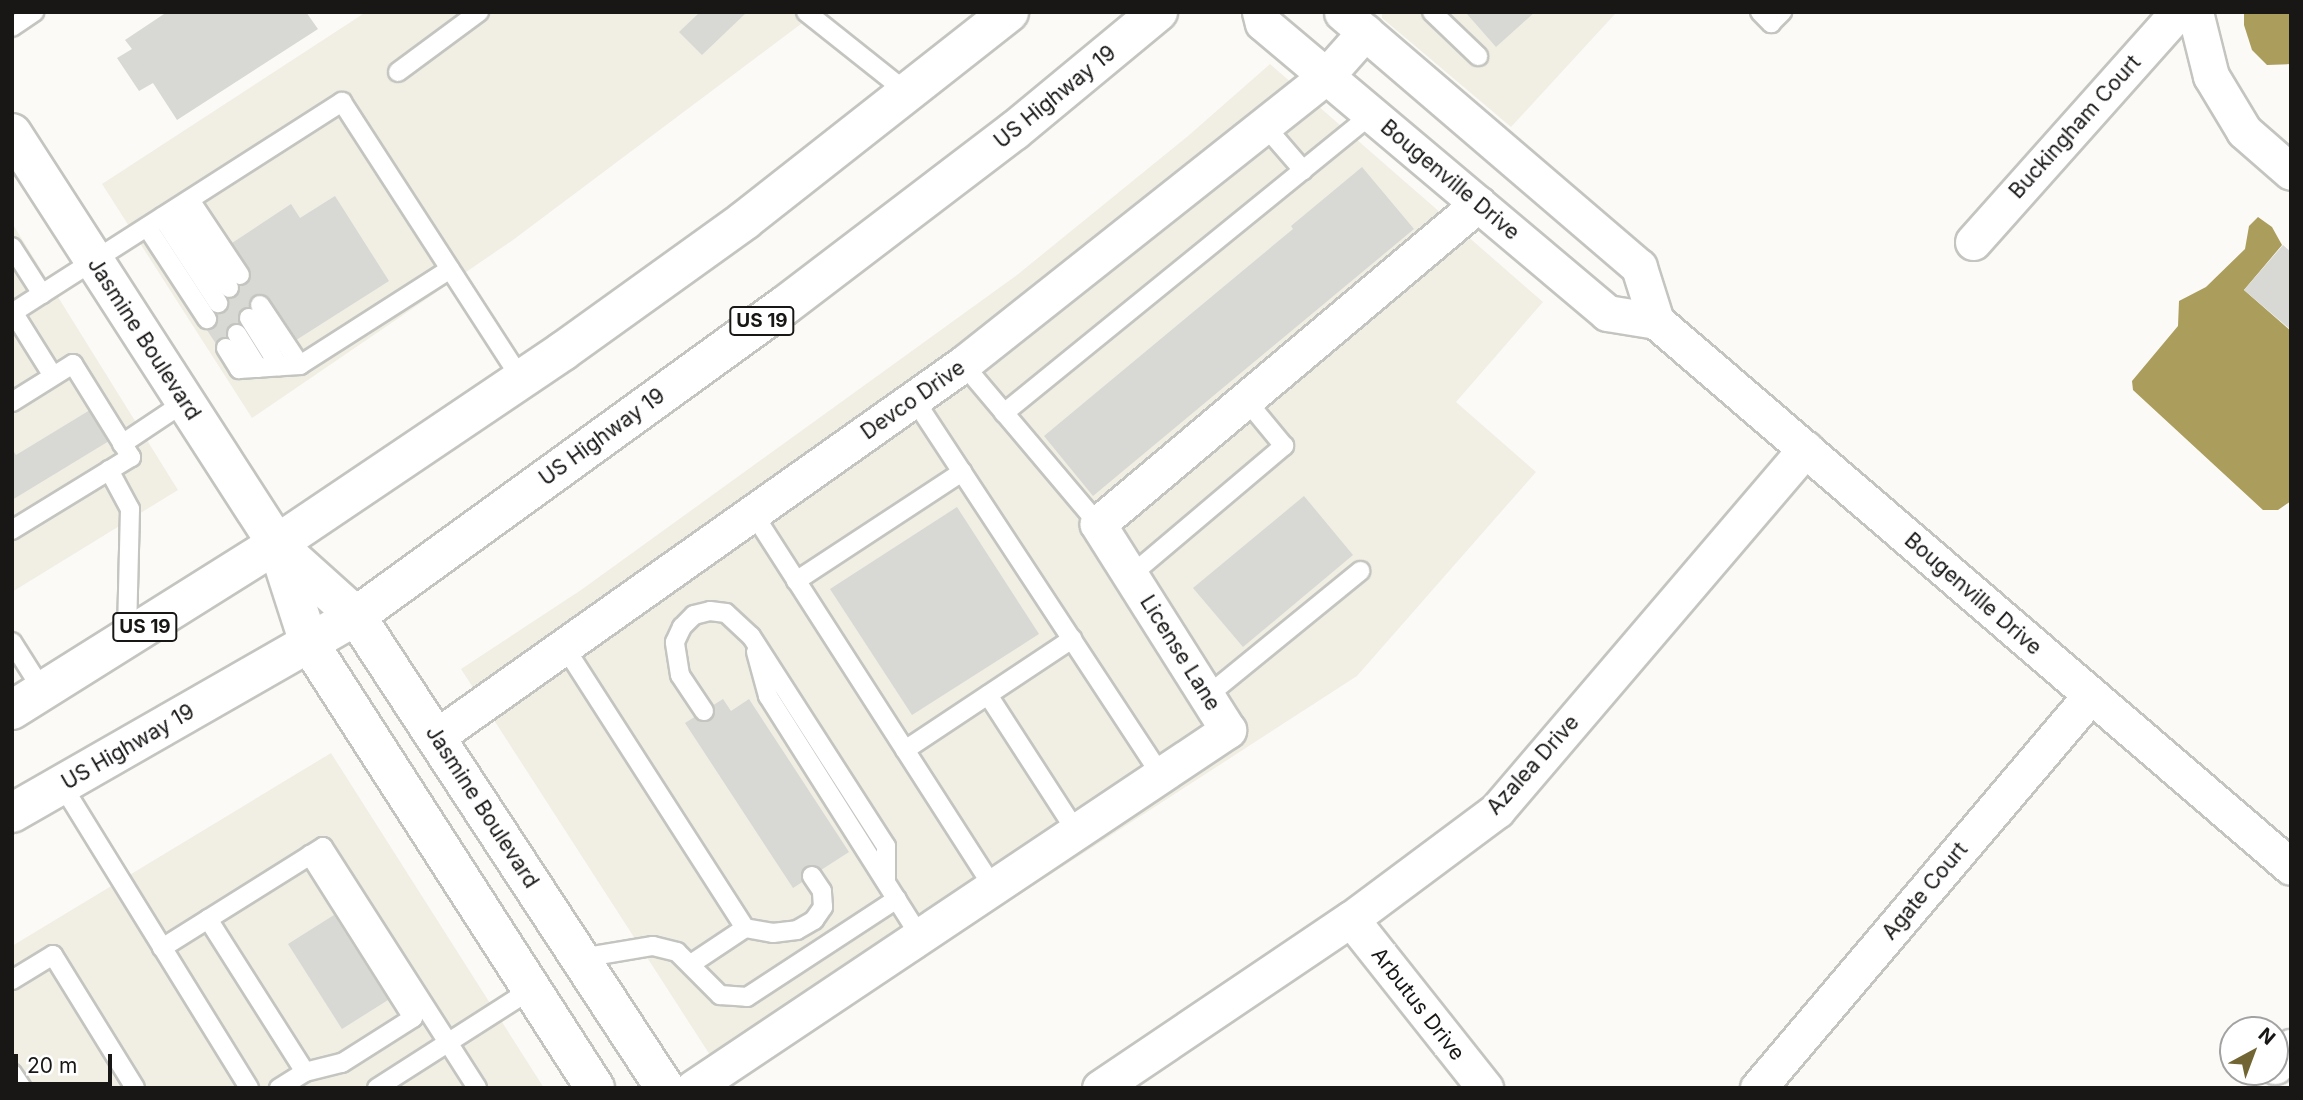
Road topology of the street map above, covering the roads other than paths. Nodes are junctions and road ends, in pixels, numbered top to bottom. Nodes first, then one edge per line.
1 (34, 12) edge
2 (479, 12) edge
3 (806, 12) edge
4 (1009, 12) edge
5 (1158, 12) edge
6 (1260, 12) edge
7 (1432, 12) edge
8 (1760, 12) edge
9 (1782, 12) edge
10 (2178, 12) edge
11 (2195, 12) edge
12 (1354, 22) edge
13 (12, 27) edge
14 (1478, 56) dead end
15 (398, 72) dead end
16 (1326, 76) junction
17 (908, 93) junction
18 (1372, 114) junction
19 (1264, 125) junction
20 (12, 133) edge
21 (1303, 170) junction
22 (2291, 172) edge
23 (1478, 204) junction
24 (176, 209) junction
25 (147, 227) junction
26 (1973, 242) dead end
27 (12, 247) edge
28 (95, 261) junction
29 (450, 269) junction
30 (42, 295) junction
31 (13, 312) edge
32 (206, 318) dead end
33 (1656, 321) junction
34 (231, 341) dead end
35 (963, 364) junction
36 (300, 365) junction
37 (279, 366) junction
38 (54, 376) junction
39 (521, 379) junction
40 (914, 399) junction
41 (1246, 400) junction
42 (12, 402) edge
43 (185, 402) junction
44 (1004, 412) junction
45 (122, 444) junction
46 (1805, 449) junction
47 (109, 470) junction
48 (962, 472) junction
49 (753, 513) junction
50 (1098, 524) junction
51 (12, 530) edge
52 (277, 544) junction
53 (1360, 570) dead end
54 (1130, 576) junction
55 (796, 581) junction
56 (356, 616) junction
57 (127, 639) junction
58 (1072, 639) junction
59 (12, 642) edge
60 (309, 643) junction
61 (564, 646) junction
62 (988, 695) junction
63 (2091, 695) junction
64 (1207, 696) junction
65 (27, 700) edge
66 (704, 710) dead end
67 (436, 737) junction
68 (905, 750) junction
69 (1160, 774) junction
70 (62, 785) junction
71 (12, 813) edge
72 (1076, 831) junction
73 (310, 855) junction
74 (2291, 867) edge
75 (812, 876) dead end
76 (993, 887) junction
77 (897, 899) junction
78 (208, 919) junction
79 (1351, 919) junction
80 (745, 928) junction
81 (920, 936) junction
82 (162, 948) junction
83 (581, 958) junction
84 (691, 964) junction
85 (12, 980) edge
86 (532, 989) junction
87 (448, 1042) junction
88 (305, 1072) junction
89 (12, 1073) edge
90 (22, 1088) edge
91 (135, 1088) edge
92 (249, 1088) edge
93 (279, 1088) edge
94 (377, 1088) edge
95 (477, 1088) edge
96 (595, 1088) edge
97 (665, 1088) edge
98 (694, 1088) edge
99 (1100, 1088) edge
100 (1485, 1088) edge
101 (1758, 1088) edge

1 - 13 lane
2 - 15 lane
3 - 17 lane
4 - 17 main road, US 19
5 - 56 main road, US Highway 19 / US 19
6 - 16 street, Bougenville Drive
7 - 14 lane
8 - 9 lane
10 - 26 street, Buckingham Court
11 - 22 street
12 - 16 street, Devco Drive
12 - 33 street
16 - 18 street, Bougenville Drive
16 - 19 street, Devco Drive
17 - 39 main road, US 19
18 - 21 lane
18 - 23 street, Bougenville Drive
19 - 21 lane
19 - 35 street, Devco Drive
20 - 28 main road, Jasmine Boulevard
21 - 44 lane
23 - 33 street, Bougenville Drive
23 - 41 street
24 - 24 lane
24 - 25 lane
24 - 29 lane
25 - 28 lane
25 - 32 lane
27 - 30 lane
28 - 30 lane
28 - 43 main road, Jasmine Boulevard
29 - 36 lane
29 - 39 lane
30 - 31 lane
31 - 38 lane
33 - 46 street, Bougenville Drive
34 - 37 lane
35 - 40 street, Devco Drive
35 - 44 lane
36 - 37 lane
36 - 37 lane
38 - 42 lane
38 - 45 lane
39 - 52 main road, US 19
40 - 48 lane
40 - 49 street, Devco Drive
41 - 50 street
41 - 54 lane
43 - 45 lane
43 - 52 main road, Jasmine Boulevard
44 - 50 lane
45 - 47 lane
46 - 63 street, Bougenville Drive
46 - 79 street, Azalea Drive
47 - 51 lane
47 - 57 lane
48 - 55 lane
48 - 58 lane
49 - 55 lane
49 - 61 street, Devco Drive
50 - 54 street, License Lane
52 - 56 main road, Jasmine Boulevard
52 - 57 main road, US 19
52 - 60 main road, Jasmine Boulevard
53 - 64 lane
54 - 64 street, License Lane
55 - 68 lane
56 - 60 main road, US Highway 19 / US 19
56 - 67 main road, Jasmine Boulevard
57 - 65 main road, US 19
58 - 62 lane
58 - 69 lane
59 - 65 lane
60 - 70 main road, US Highway 19 / US 19
60 - 86 main road, Jasmine Boulevard
61 - 67 street, Devco Drive
61 - 80 lane
62 - 68 lane
62 - 72 lane
63 - 74 street, Bougenville Drive
63 - 101 street, Agate Court
64 - 69 street, License Lane
66 - 77 lane
67 - 83 main road, Jasmine Boulevard
68 - 76 lane
69 - 72 street, License Lane
70 - 71 main road, US Highway 19 / US 19
70 - 82 lane
72 - 76 street, License Lane
73 - 78 lane
73 - 87 lane
73 - 88 lane
75 - 80 lane
76 - 81 street, License Lane
77 - 81 lane
77 - 84 lane
78 - 82 lane
78 - 88 lane
79 - 99 street, Azalea Drive
79 - 100 street, Arbutus Drive
80 - 84 lane
81 - 98 street, License Lane
82 - 92 lane
83 - 84 lane
83 - 86 main road
83 - 97 main road, Jasmine Boulevard
85 - 91 lane
86 - 87 lane
86 - 96 main road, Jasmine Boulevard
87 - 94 lane
87 - 95 lane
88 - 93 lane
89 - 90 lane

